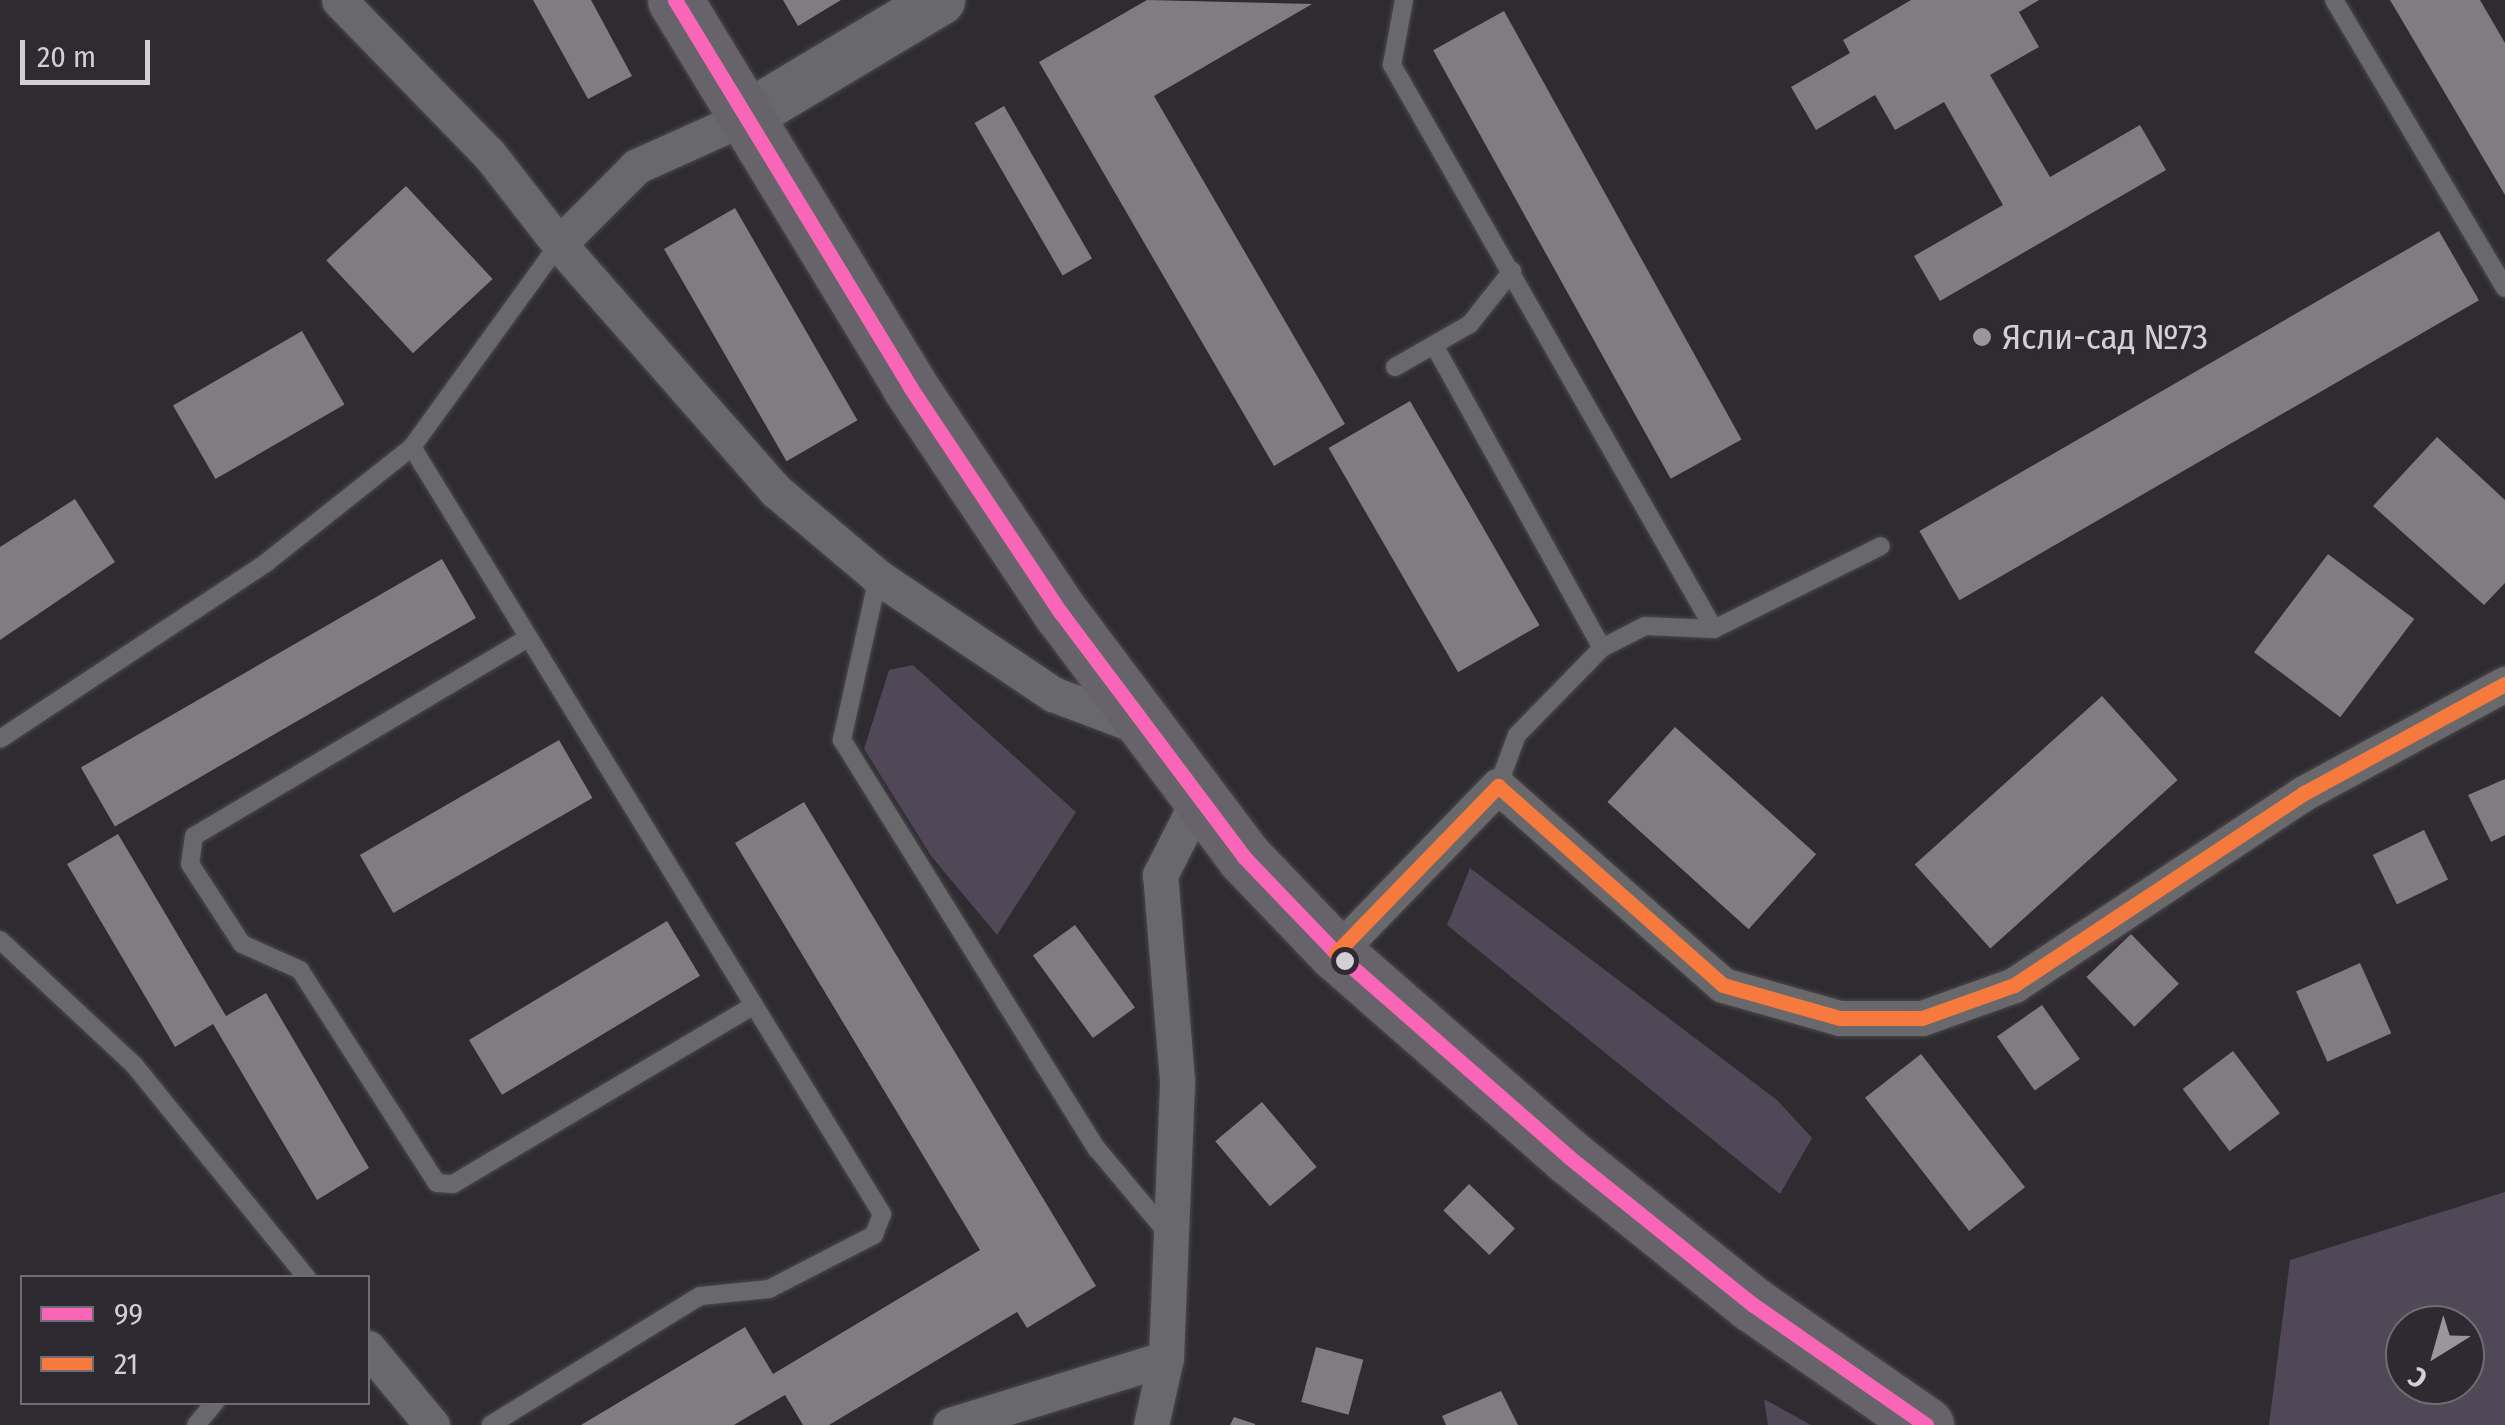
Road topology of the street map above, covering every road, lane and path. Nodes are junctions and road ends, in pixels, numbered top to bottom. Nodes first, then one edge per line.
1 (340, 0) edge
2 (675, 0) edge
3 (940, 0) edge
4 (1404, 0) edge
5 (2334, 0) edge
6 (744, 118) junction
7 (559, 244) junction
8 (1512, 271) junction
9 (2505, 288) edge
10 (1434, 345) junction
11 (1396, 367) dead end
12 (412, 446) junction
13 (1880, 546) dead end
14 (878, 577) junction
15 (1714, 629) junction
16 (528, 638) junction
17 (1602, 648) junction
18 (2505, 684) edge
19 (1144, 728) junction
20 (0, 739) edge
21 (1498, 786) junction
22 (1200, 797) junction
23 (0, 940) edge
24 (1336, 953) junction
25 (754, 1005) junction
26 (1172, 1240) junction
27 (306, 1275) edge
28 (370, 1350) edge
29 (1166, 1358) junction
30 (213, 1405) edge
31 (196, 1425) edge
32 (432, 1425) edge
33 (490, 1425) edge
34 (950, 1425) edge
35 (1151, 1425) edge
36 (1926, 1425) edge

1 - 7 street
2 - 6 main road
3 - 6 street
4 - 8 lane
5 - 9 lane
6 - 7 street
6 - 19 main road
7 - 12 lane
7 - 14 street
8 - 10 lane
8 - 15 lane
10 - 11 lane
10 - 17 lane
12 - 16 lane
12 - 20 lane
13 - 15 lane
14 - 19 street
14 - 26 lane
15 - 17 lane
16 - 25 lane
16 - 25 lane
17 - 21 lane
18 - 21 street
19 - 22 main road
21 - 24 street
22 - 24 main road
22 - 26 street
23 - 27 lane
24 - 36 main road
25 - 33 lane
26 - 29 street
28 - 32 street
29 - 34 street
29 - 35 street
30 - 31 lane

